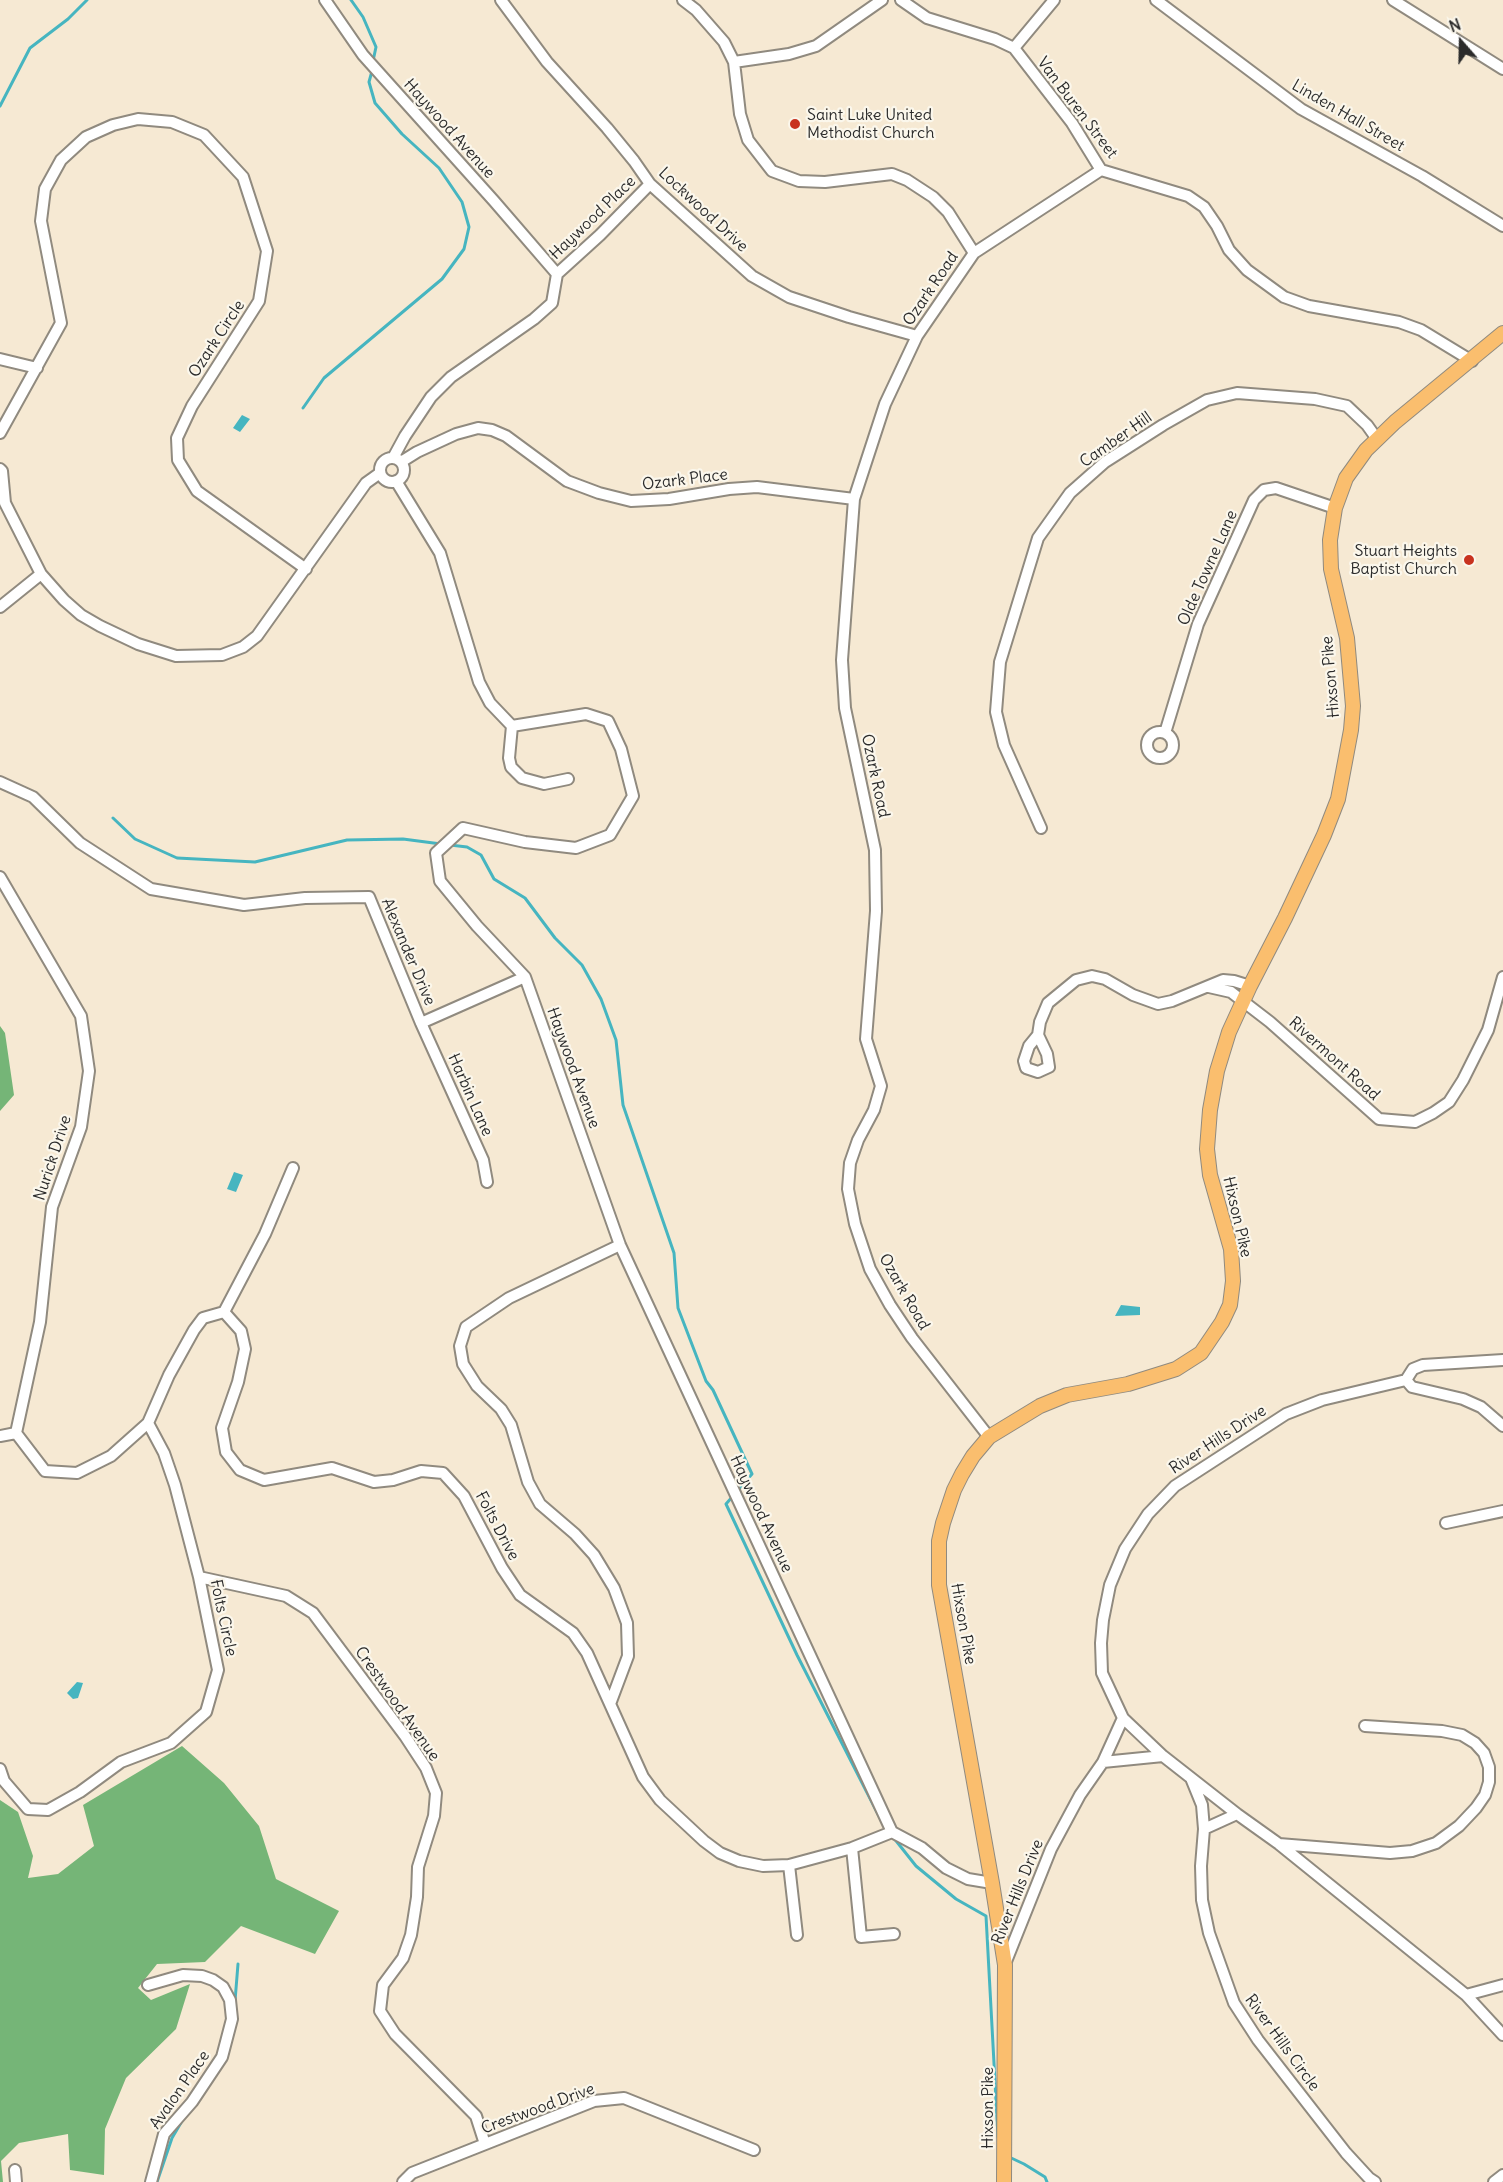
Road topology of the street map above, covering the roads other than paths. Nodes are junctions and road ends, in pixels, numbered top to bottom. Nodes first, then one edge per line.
1 (325, 0) edge
2 (501, 0) edge
3 (683, 0) edge
4 (882, 0) edge
5 (901, 0) edge
6 (1054, 0) edge
7 (1156, 0) edge
8 (1393, 0) edge
9 (1014, 48) junction
10 (734, 62) junction
11 (1503, 69) edge
12 (1101, 170) junction
13 (650, 184) junction
14 (1503, 226) edge
15 (974, 253) junction
16 (557, 274) junction
17 (1503, 333) edge
18 (917, 336) junction
19 (0, 359) edge
20 (1472, 361) junction
21 (37, 368) junction
22 (0, 433) edge
23 (1377, 439) junction
24 (397, 460) junction
25 (0, 469) edge
26 (380, 474) junction
27 (396, 481) junction
28 (854, 499) junction
29 (1335, 508) junction
30 (306, 569) junction
31 (41, 573) junction
32 (0, 607) edge
33 (512, 726) junction
34 (1165, 733) dead end
35 (568, 779) dead end
36 (0, 782) edge
37 (1041, 828) dead end
38 (0, 877) edge
39 (525, 977) junction
40 (1503, 977) edge
41 (1250, 986) junction
42 (1209, 987) junction
43 (1243, 1002) junction
44 (421, 1023) junction
45 (1038, 1035) dead end
46 (293, 1168) dead end
47 (487, 1182) dead end
48 (620, 1245) junction
49 (224, 1312) junction
50 (1503, 1360) edge
51 (1406, 1380) junction
52 (147, 1423) junction
53 (1503, 1426) edge
54 (16, 1433) junction
55 (0, 1436) edge
56 (989, 1437) junction
57 (1503, 1511) edge
58 (1446, 1523) dead end
59 (199, 1577) junction
60 (610, 1704) junction
61 (1123, 1718) junction
62 (1365, 1726) dead end
63 (1163, 1756) junction
64 (1103, 1762) junction
65 (0, 1769) edge
66 (1191, 1779) junction
67 (1237, 1814) junction
68 (1204, 1829) junction
69 (892, 1832) junction
70 (1279, 1844) junction
71 (852, 1848) junction
72 (789, 1865) junction
73 (992, 1883) junction
74 (894, 1934) dead end
75 (797, 1935) dead end
76 (1005, 1965) junction
77 (148, 1985) dead end
78 (1503, 1985) edge
79 (1466, 1995) junction
80 (1503, 2035) edge
81 (485, 2144) junction
82 (754, 2150) dead end
83 (15, 2170) dead end
84 (1503, 2175) edge
85 (16, 2182) edge
86 (151, 2182) edge
87 (403, 2182) edge
88 (1004, 2182) edge
89 (1375, 2182) edge
90 (1494, 2182) edge

1 - 16 street, Haywood Avenue
2 - 13 street, Lockwood Drive
3 - 10 street
4 - 10 street
5 - 9 street, Van Buren Street
6 - 9 street
7 - 14 street, Linden Hall Street
8 - 11 street
9 - 12 street, Van Buren Street
10 - 15 street
12 - 15 street, Ozark Road
12 - 20 street, Van Buren Street
13 - 16 street, Haywood Place
13 - 18 street, Lockwood Drive
15 - 18 street, Ozark Road
16 - 24 street
17 - 20 main road, Hixson Pike
18 - 28 street, Ozark Road
19 - 21 street
20 - 23 main road, Hixson Pike
21 - 22 street, Ozark Circle
21 - 30 street, Ozark Circle
23 - 29 main road, Hixson Pike
23 - 37 street, Camber Hill
24 - 26 street
24 - 27 street
24 - 28 street, Ozark Place
25 - 31 street
26 - 27 street
26 - 30 street
27 - 33 street
28 - 56 street, Ozark Road
29 - 34 street, Olde Towne Lane
29 - 41 main road, Hixson Pike
30 - 31 street
31 - 32 street
33 - 35 street
33 - 39 street, Haywood Avenue
36 - 44 street, Alexander Drive
38 - 54 street, Nurick Drive
39 - 44 street, Alexander Drive
39 - 48 street, Haywood Avenue
40 - 43 street, Rivermont Road
41 - 42 street
41 - 43 main road, Hixson Pike
42 - 43 street, Rivermont Road
42 - 45 street
43 - 56 main road, Hixson Pike
44 - 47 street, Harbin Lane
46 - 49 street
48 - 60 street
48 - 69 street, Haywood Avenue
49 - 52 street
49 - 60 street, Folts Drive
50 - 51 street
51 - 53 street
51 - 61 street, River Hills Drive
52 - 54 street
52 - 59 street, Folts Circle
54 - 55 street
56 - 73 main road, Hixson Pike
57 - 58 street
59 - 65 street, Folts Circle
59 - 81 street, Crestwood Avenue
60 - 72 street, Folts Drive
61 - 63 street, River Hills Circle
61 - 64 street, River Hills Drive
62 - 70 street
63 - 64 street
63 - 66 street, River Hills Circle
64 - 76 street, River Hills Drive
66 - 67 street, River Hills Circle
66 - 68 street, River Hills Circle
67 - 68 street
67 - 70 street, River Hills Circle
68 - 89 street, River Hills Circle
69 - 71 street, Folts Drive
69 - 73 street
70 - 79 street, River Hills Circle
71 - 72 street, Folts Drive
71 - 74 street
72 - 75 street
73 - 76 main road, Hixson Pike
76 - 88 main road, Hixson Pike
77 - 86 street, Avalon Place
78 - 79 street
79 - 80 street, River Hills Circle
81 - 82 street, Crestwood Drive
81 - 87 street, Crestwood Drive
83 - 85 street
84 - 90 street

